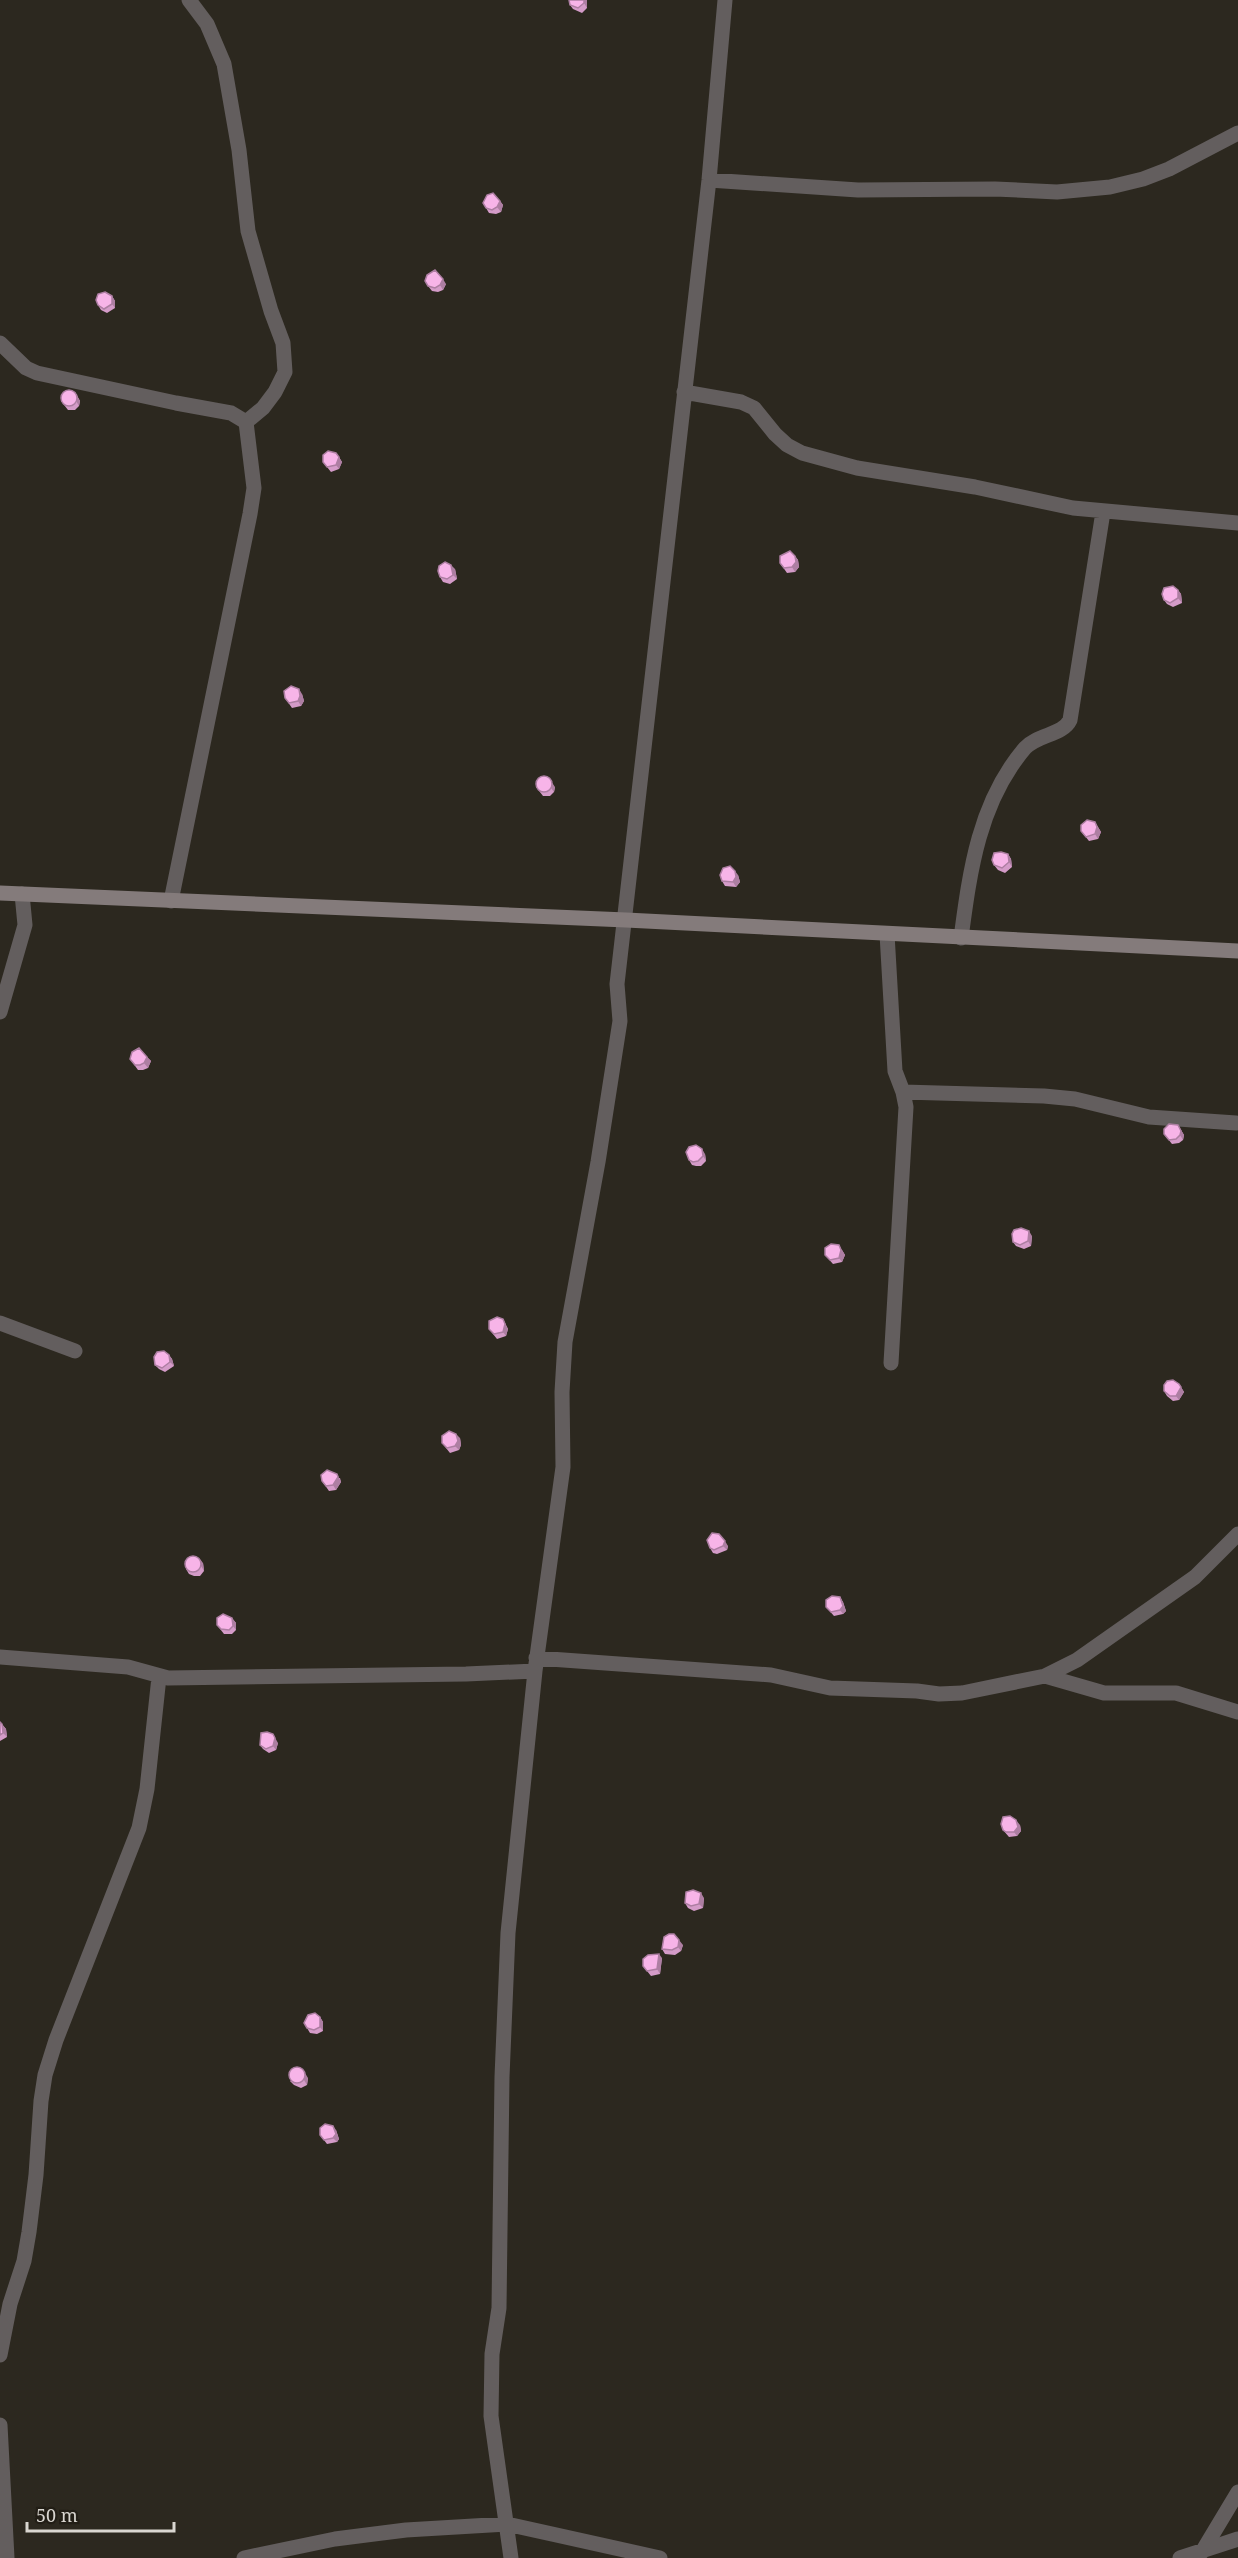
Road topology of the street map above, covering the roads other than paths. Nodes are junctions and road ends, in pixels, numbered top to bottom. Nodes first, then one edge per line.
1 (189, 0) edge
2 (725, 0) edge
3 (1238, 134) edge
4 (709, 180) junction
5 (0, 343) edge
6 (684, 392) junction
7 (246, 422) junction
8 (1103, 512) junction
9 (1238, 523) edge
10 (0, 893) edge
11 (22, 894) junction
12 (171, 901) junction
13 (626, 920) junction
14 (886, 934) junction
15 (961, 938) junction
16 (1238, 951) edge
17 (0, 1012) edge
18 (903, 1092) junction
19 (1236, 1123) dead end
20 (0, 1323) edge
21 (75, 1351) dead end
22 (891, 1363) dead end
23 (1238, 1534) edge
24 (0, 1657) edge
25 (536, 1664) junction
26 (1045, 1676) junction
27 (159, 1677) junction
28 (1238, 1712) edge
29 (0, 2355) edge
30 (0, 2425) edge
31 (1238, 2492) edge
32 (507, 2524) junction
33 (1238, 2539) edge
34 (1202, 2552) junction
35 (7, 2558) edge
36 (244, 2558) edge
37 (511, 2558) edge
38 (660, 2558) edge
39 (1180, 2558) edge

1 - 7 street
2 - 4 street
3 - 4 street
4 - 6 street
5 - 7 street
6 - 8 street
6 - 13 street
7 - 12 street
8 - 9 street
8 - 15 street
10 - 11 street
11 - 12 street
11 - 17 street
12 - 13 street
13 - 14 street
13 - 25 street
14 - 15 street
14 - 18 street
15 - 16 street
18 - 19 street
18 - 22 street
20 - 21 street
23 - 26 street
24 - 27 street
25 - 26 street
25 - 27 street
25 - 32 street
26 - 28 street
27 - 29 street
30 - 35 street
31 - 34 street
32 - 36 street
32 - 37 street
32 - 38 street
33 - 34 street
34 - 39 street

